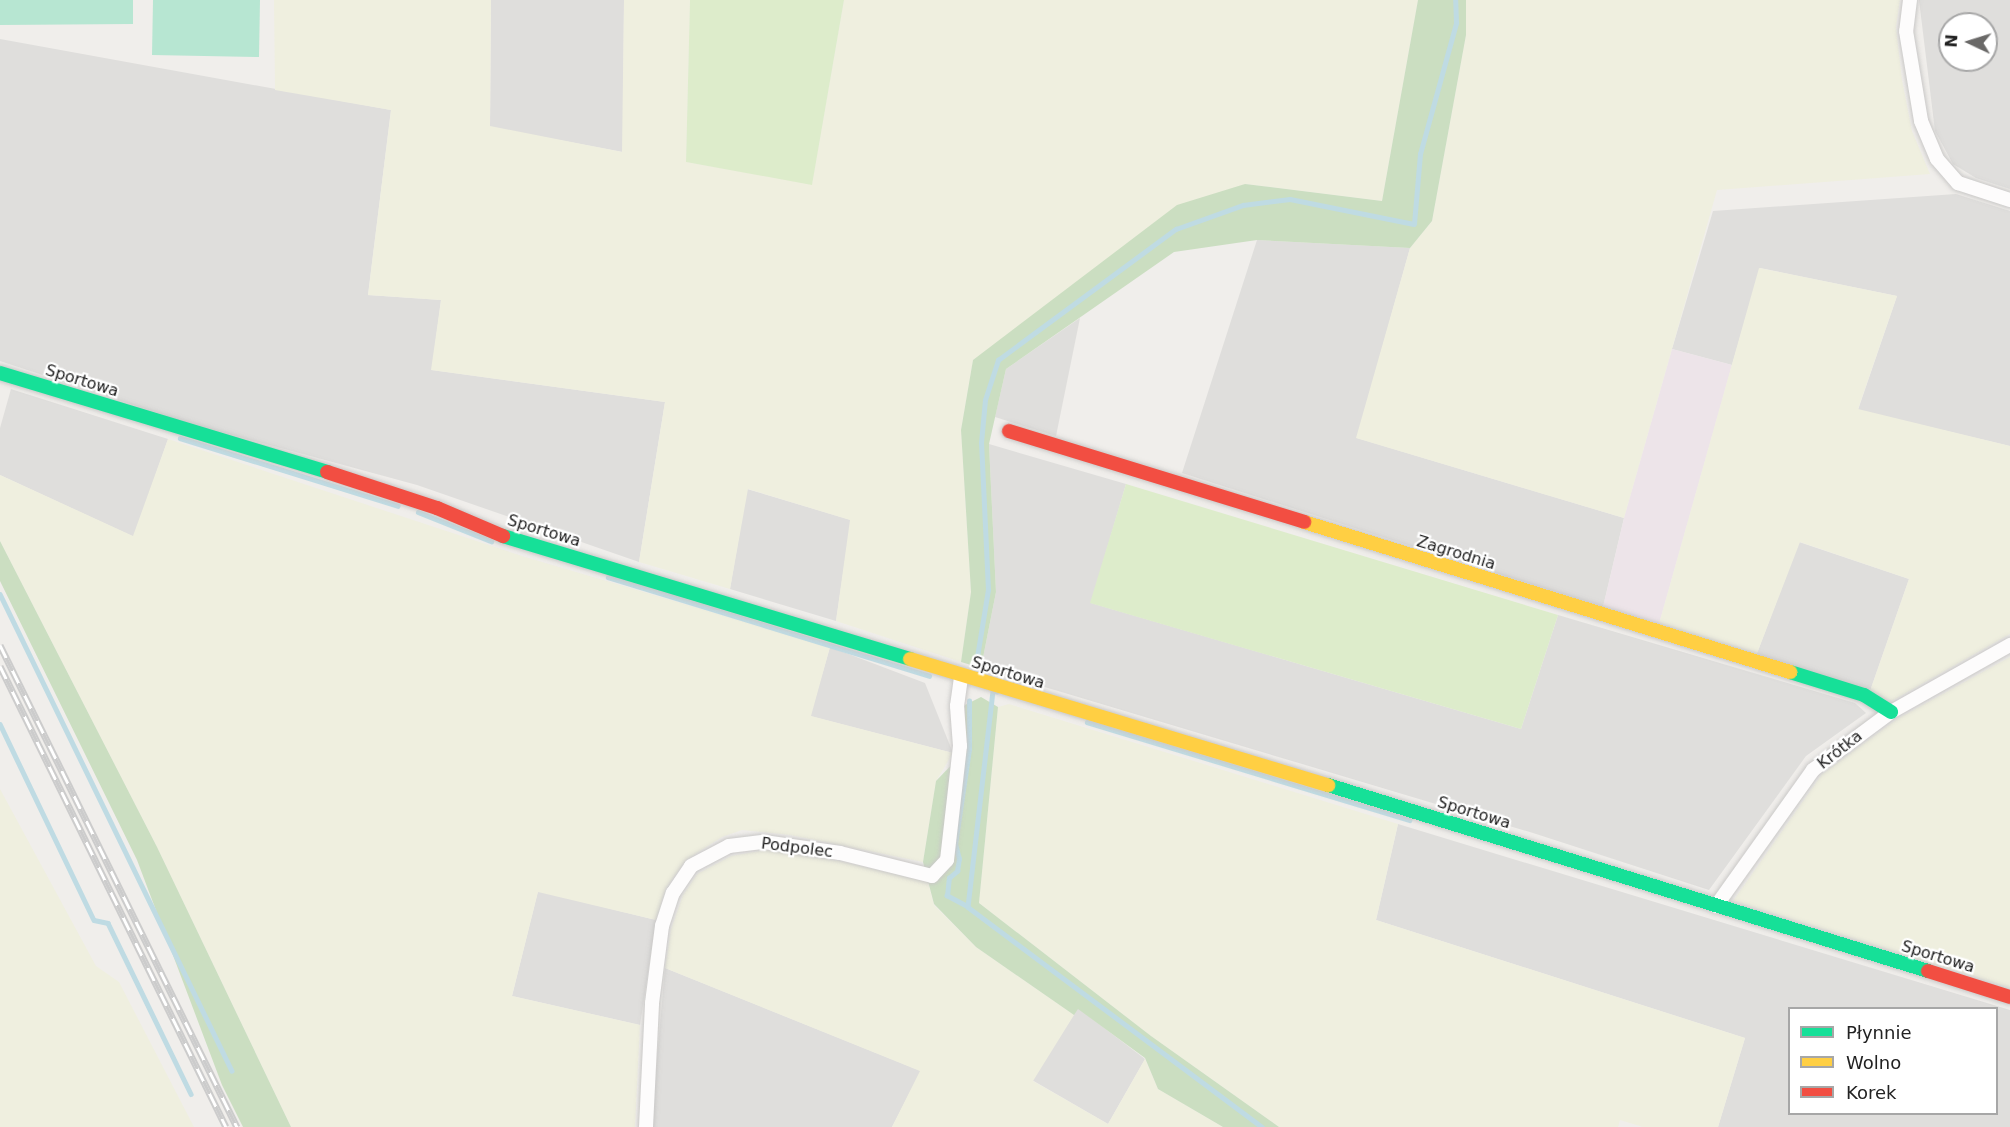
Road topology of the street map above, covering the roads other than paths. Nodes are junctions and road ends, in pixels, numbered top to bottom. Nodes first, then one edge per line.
1 (1910, 0) edge
2 (2010, 200) edge
3 (0, 373) edge
4 (1009, 431) dead end
5 (2010, 645) edge
6 (962, 676) junction
7 (1891, 712) junction
8 (1716, 906) junction
9 (2010, 997) edge
10 (646, 1127) edge

1 - 2 street
3 - 6 street, Sportowa
4 - 7 street, Zagrodnia
5 - 7 street, Krótka
6 - 8 street, Sportowa
6 - 10 street, Podpolec
7 - 8 street, Krótka
8 - 9 street, Sportowa

